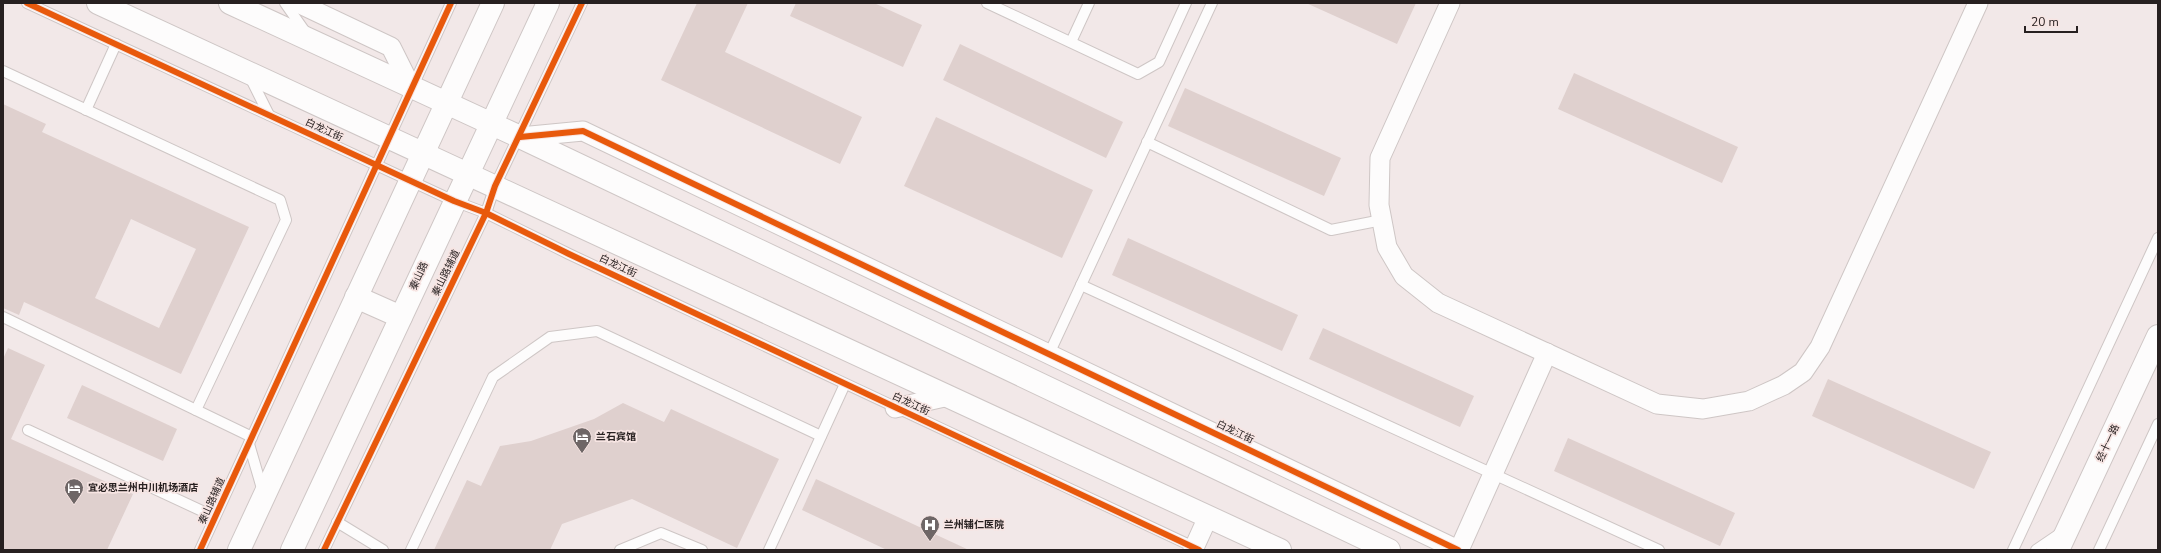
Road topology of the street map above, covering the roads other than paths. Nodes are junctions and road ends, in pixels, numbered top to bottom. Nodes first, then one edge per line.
1 (27, 3) edge
2 (98, 3) edge
3 (230, 3) edge
4 (285, 3) edge
5 (298, 3) edge
6 (451, 3) edge
7 (493, 3) edge
8 (548, 3) edge
9 (582, 3) edge
10 (987, 3) edge
11 (1089, 3) edge
12 (1186, 3) edge
13 (1212, 3) edge
14 (1450, 3) edge
15 (1978, 3) edge
16 (312, 41) junction
17 (1071, 42) junction
18 (116, 44) junction
19 (3, 71) edge
20 (248, 72) junction
21 (412, 87) junction
22 (446, 103) junction
23 (86, 110) junction
24 (269, 115) junction
25 (491, 123) junction
26 (389, 137) junction
27 (520, 137) junction
28 (1147, 142) junction
29 (423, 152) junction
30 (376, 164) junction
31 (468, 173) junction
32 (410, 180) junction
33 (495, 186) junction
34 (454, 201) junction
35 (486, 213) junction
36 (1382, 220) junction
37 (2158, 238) edge
38 (1082, 284) junction
39 (356, 297) junction
40 (3, 317) edge
41 (400, 317) junction
42 (2158, 336) edge
43 (1547, 353) junction
44 (1049, 354) junction
45 (845, 384) junction
46 (949, 396) junction
47 (895, 408) junction
48 (196, 410) junction
49 (2158, 424) edge
50 (28, 430) dead end
51 (821, 436) junction
52 (250, 440) junction
53 (1493, 474) junction
54 (264, 496) junction
55 (215, 517) junction
56 (1208, 517) junction
57 (337, 522) junction
58 (2068, 529) junction
59 (1195, 549) edge
60 (200, 550) edge
61 (239, 550) edge
62 (292, 550) edge
63 (324, 550) edge
64 (383, 550) edge
65 (411, 550) edge
66 (620, 550) edge
67 (702, 550) edge
68 (769, 550) edge
69 (1280, 550) edge
70 (1389, 550) edge
71 (1458, 550) edge
72 (1659, 550) edge
73 (2013, 550) edge
74 (2036, 550) edge
75 (2058, 550) edge
76 (2099, 550) edge

1 - 18 lane, 白龙江街
2 - 20 main road, 白龙江街
3 - 16 main road
4 - 16 lane
5 - 21 street
6 - 21 lane, 秦山路辅道
7 - 22 main road
8 - 25 main road, 秦山路
9 - 27 lane, 秦山路辅道
10 - 17 lane
11 - 17 lane
12 - 17 lane
13 - 28 lane
14 - 36 street
15 - 43 street
16 - 21 main road
18 - 23 lane
18 - 24 lane, 白龙江街
19 - 23 lane
20 - 24 lane
20 - 26 main road, 白龙江街
21 - 22 main road
21 - 26 lane, 秦山路辅道
22 - 25 main road
22 - 29 main road
23 - 48 lane
24 - 30 lane, 白龙江街
25 - 27 main road
25 - 31 main road, 秦山路
26 - 29 main road, 白龙江街
26 - 30 lane, 秦山路辅道
27 - 33 lane, 秦山路辅道
27 - 44 street, 白龙江街
27 - 70 main road
28 - 36 lane
28 - 38 lane
29 - 31 main road, 白龙江街
29 - 32 main road
30 - 32 lane, 白龙江街
30 - 52 lane, 秦山路辅道
31 - 33 main road, 白龙江街
31 - 34 main road, 秦山路
32 - 34 lane, 白龙江街
32 - 39 main road
33 - 35 lane, 秦山路辅道
33 - 46 main road, 白龙江街
34 - 35 lane, 白龙江街
34 - 41 main road, 秦山路
35 - 45 lane, 白龙江街
35 - 57 lane, 秦山路辅道
36 - 43 street
37 - 73 lane
38 - 44 lane
38 - 53 lane
39 - 41 main road
39 - 54 main road
40 - 48 lane
41 - 62 main road, 秦山路
42 - 58 main road, 经十一路
43 - 53 street
44 - 71 street, 白龙江街
45 - 47 lane, 白龙江街
45 - 51 lane
46 - 47 street
46 - 56 main road, 白龙江街
47 - 59 lane, 白龙江街
48 - 52 lane
49 - 76 lane
50 - 55 lane
51 - 65 lane
51 - 68 lane
52 - 54 lane
52 - 55 lane, 秦山路辅道
53 - 71 street
53 - 72 lane
54 - 61 main road
55 - 60 lane, 秦山路辅道
56 - 59 street
56 - 69 main road, 白龙江街
57 - 63 lane, 秦山路辅道
57 - 64 lane
58 - 74 lane
58 - 75 main road, 经十一路
66 - 67 lane

